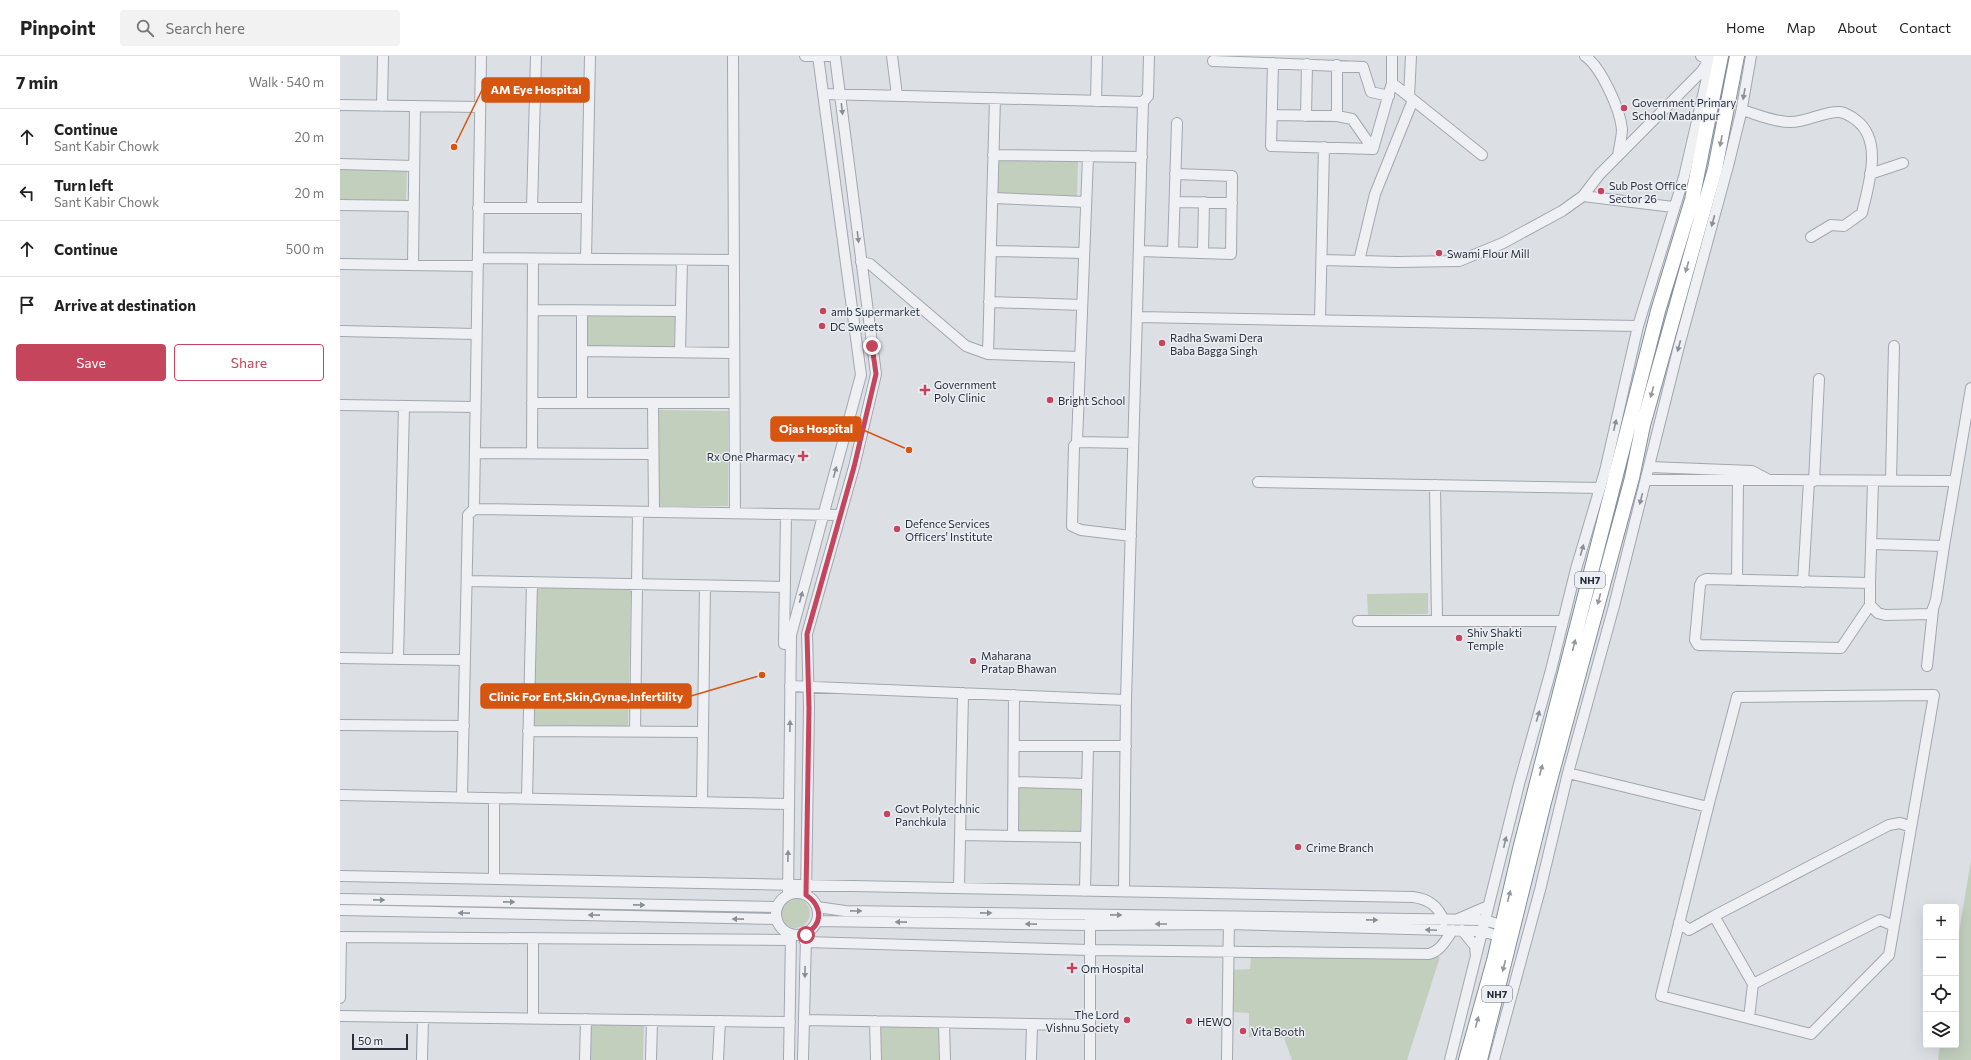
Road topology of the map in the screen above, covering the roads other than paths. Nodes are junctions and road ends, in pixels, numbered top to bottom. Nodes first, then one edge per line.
1 (383, 56) edge
2 (481, 56) edge
3 (536, 56) edge
4 (590, 56) edge
5 (733, 56) edge
6 (805, 56) edge
7 (818, 56) edge
8 (834, 56) edge
9 (892, 56) edge
10 (1097, 56) edge
11 (1149, 56) edge
12 (1392, 56) edge
13 (1410, 56) edge
14 (1585, 56) edge
15 (1737, 56) edge
16 (1751, 56) edge
17 (1710, 57) edge
18 (1213, 61) dead end
19 (1274, 63) junction
20 (1307, 64) junction
21 (1338, 65) junction
22 (1392, 83) junction
23 (823, 94) junction
24 (840, 94) junction
25 (897, 95) junction
26 (1389, 96) junction
27 (995, 98) junction
28 (1411, 98) junction
29 (1096, 101) junction
30 (1143, 102) junction
31 (340, 105) edge
32 (382, 106) junction
33 (415, 106) junction
34 (480, 107) junction
35 (1742, 110) junction
36 (1272, 115) junction
37 (1306, 116) junction
38 (1337, 116) junction
39 (1177, 123) dead end
40 (1324, 147) junction
41 (1373, 149) junction
42 (993, 155) junction
43 (1482, 155) dead end
44 (1088, 156) junction
45 (1618, 156) junction
46 (1142, 157) junction
47 (1903, 163) dead end
48 (340, 164) edge
49 (414, 166) junction
50 (1175, 174) junction
51 (1870, 174) junction
52 (1583, 196) junction
53 (992, 198) junction
54 (1086, 202) junction
55 (1175, 202) junction
56 (1204, 202) junction
57 (1232, 203) junction
58 (340, 206) edge
59 (413, 206) junction
60 (478, 208) junction
61 (532, 208) junction
62 (587, 208) junction
63 (1673, 208) junction
64 (1811, 237) dead end
65 (990, 251) junction
66 (1139, 251) junction
67 (1084, 252) junction
68 (1174, 252) junction
69 (1203, 253) junction
70 (533, 259) junction
71 (586, 259) junction
72 (682, 260) junction
73 (734, 260) junction
74 (1322, 260) junction
75 (1359, 261) junction
76 (478, 262) junction
77 (862, 262) junction
78 (340, 264) edge
79 (413, 265) junction
80 (989, 302) junction
81 (1082, 305) junction
82 (533, 310) junction
83 (582, 310) junction
84 (681, 311) junction
85 (1137, 317) junction
86 (1320, 319) junction
87 (1638, 326) junction
88 (340, 331) edge
89 (476, 334) junction
90 (1894, 346) dead end
91 (582, 351) junction
92 (680, 352) junction
93 (734, 353) junction
94 (988, 354) junction
95 (1080, 357) junction
96 (1819, 379) dead end
97 (1971, 388) edge
98 (532, 403) junction
99 (582, 403) junction
100 (653, 403) junction
101 (734, 403) junction
102 (340, 405) edge
103 (404, 406) junction
104 (475, 407) junction
105 (1077, 442) junction
106 (1134, 443) junction
107 (475, 453) junction
108 (532, 453) junction
109 (654, 454) junction
110 (1650, 467) junction
111 (1646, 480) junction
112 (1769, 480) junction
113 (1891, 480) junction
114 (1738, 481) junction
115 (1812, 481) junction
116 (1873, 481) junction
117 (1955, 481) junction
118 (1258, 482) dead end
119 (1435, 485) junction
120 (1600, 488) junction
121 (474, 509) junction
122 (638, 512) junction
123 (654, 512) junction
124 (735, 513) junction
125 (786, 514) junction
126 (823, 515) junction
127 (840, 515) junction
128 (1131, 536) junction
129 (1872, 544) junction
130 (1944, 546) junction
131 (1737, 580) junction
132 (467, 581) junction
133 (532, 582) junction
134 (1803, 582) junction
135 (1870, 583) junction
136 (637, 584) junction
137 (705, 586) junction
138 (785, 587) junction
139 (1870, 605) junction
140 (1933, 610) junction
141 (1358, 621) dead end
142 (1437, 621) junction
143 (1563, 621) junction
144 (340, 658) edge
145 (398, 659) junction
146 (465, 660) junction
147 (791, 661) junction
148 (1927, 666) dead end
149 (790, 686) junction
150 (809, 686) junction
151 (963, 693) junction
152 (1014, 695) junction
153 (1126, 700) junction
154 (340, 725) edge
155 (464, 726) junction
156 (528, 731) junction
157 (635, 732) junction
158 (703, 732) junction
159 (1014, 746) junction
160 (1088, 746) junction
161 (1126, 746) junction
162 (1568, 773) junction
163 (1014, 782) junction
164 (1087, 784) junction
165 (340, 795) edge
166 (462, 797) junction
167 (494, 798) junction
168 (527, 798) junction
169 (702, 801) junction
170 (789, 804) junction
171 (1708, 806) junction
172 (1911, 827) junction
173 (960, 835) junction
174 (1013, 836) junction
175 (1086, 837) junction
176 (340, 876) edge
177 (494, 878) junction
178 (959, 888) junction
179 (788, 890) junction
180 (806, 890) junction
181 (1085, 891) junction
182 (1124, 892) junction
183 (340, 899) edge
184 (1488, 906) junction
185 (778, 907) junction
186 (818, 907) junction
187 (340, 910) edge
188 (1714, 916) junction
189 (777, 919) junction
190 (1090, 920) junction
191 (1229, 920) junction
192 (1484, 920) junction
193 (817, 921) junction
194 (1680, 922) junction
195 (1453, 926) junction
196 (1894, 926) junction
197 (1482, 931) junction
198 (1506, 932) junction
199 (340, 936) edge
200 (791, 937) junction
201 (533, 938) junction
202 (806, 938) junction
203 (1090, 950) junction
204 (1229, 951) junction
205 (1476, 958) junction
206 (1753, 984) junction
207 (340, 998) edge
208 (340, 1016) edge
209 (423, 1017) junction
210 (533, 1018) junction
211 (1749, 1018) junction
212 (586, 1019) junction
213 (652, 1020) junction
214 (804, 1020) junction
215 (720, 1021) junction
216 (790, 1022) junction
217 (875, 1022) junction
218 (944, 1023) junction
219 (1032, 1024) junction
220 (1090, 1026) junction
221 (422, 1060) edge
222 (585, 1060) edge
223 (651, 1060) edge
224 (718, 1060) edge
225 (789, 1060) edge
226 (804, 1060) edge
227 (876, 1060) edge
228 (945, 1060) edge
229 (1031, 1060) edge
230 (1090, 1060) edge
231 (1227, 1060) edge
232 (1450, 1060) edge
233 (1466, 1060) edge
234 (1480, 1060) edge
235 (1494, 1060) edge

1 - 32 street
2 - 34 street
3 - 61 street
4 - 62 street
5 - 73 street
6 - 7 street
7 - 8 street
7 - 23 street
8 - 24 street
9 - 25 street
10 - 29 street
11 - 30 street
12 - 22 street
13 - 28 street
14 - 45 street
15 -> 198 highway, NH7
16 -> 35 street
17 - 45 street
17 - 63 street
198 -> 17 highway, NH7
18 - 19 street
19 - 20 street
19 - 36 street
20 - 21 street
20 - 37 street
21 - 26 street
21 - 38 street
22 - 26 street
22 - 28 street
23 - 24 street
126 -> 23 street
24 - 25 street
24 -> 77 street
25 - 27 street
26 - 41 street
27 - 29 street
27 - 42 street
28 - 43 street
28 - 75 street
29 - 30 street
30 - 46 street
31 - 32 street
32 - 33 street
33 - 34 street
33 - 49 street
34 - 60 street
35 - 51 street
35 -> 110 street
36 - 37 street
36 - 40 street
37 - 38 street
38 - 41 street
39 - 50 street
40 - 41 street
40 - 74 street
42 - 44 street
42 - 53 street
44 - 46 street
44 - 54 street
45 - 52 street
46 - 66 street
47 - 51 street
48 - 49 street
49 - 59 street
50 - 55 street
50 - 57 street
51 - 64 street
52 - 63 street
52 - 75 street
53 - 54 street
53 - 65 street
54 - 67 street
55 - 56 street
55 - 68 street
56 - 57 street
56 - 69 street
57 - 69 street
58 - 59 street
59 - 79 street
60 - 61 street
60 - 76 street
61 - 62 street
62 - 71 street
63 - 87 street
65 - 67 street
65 - 80 street
66 - 68 street
66 - 85 street
67 - 81 street
68 - 69 street
70 - 71 street
70 - 76 street
70 - 82 street
71 - 72 street
72 - 73 street
72 - 84 street
73 - 93 street
74 - 75 street
74 - 86 street
76 - 79 street
76 - 89 street
77 - 94 street
77 - 127 street
78 - 79 street
80 - 81 street
80 - 94 street
81 - 95 street
82 - 83 street
82 - 98 street
83 - 84 street
83 - 91 street
84 - 92 street
85 - 86 street
85 - 106 street
86 - 87 street
120 -> 87 street
88 - 89 street
89 - 104 street
90 - 113 street
91 - 92 street
91 - 99 street
92 - 93 street
93 - 101 street
94 - 95 street
95 - 105 street
96 - 115 street
97 - 117 street
98 - 99 street
98 - 108 street
99 - 100 street
100 - 101 street
100 - 109 street
101 - 124 street
102 - 103 street
103 - 104 street
103 - 145 street
104 - 107 street
105 - 106 street
105 - 128 street
106 - 128 street
107 - 108 street
107 - 121 street
108 - 109 street
109 - 123 street
110 - 111 street
110 - 112 street
111 - 114 street
111 -> 162 street
112 - 114 street
112 - 115 street
113 - 116 street
113 - 117 street
114 - 131 street
115 - 116 street
115 - 134 street
116 - 129 street
117 - 130 street
118 - 119 street
119 - 120 street
119 - 142 street
143 -> 120 street
121 - 122 street
121 - 132 street
122 - 123 street
122 - 136 street
123 - 124 street
124 - 125 street
125 - 126 street
125 - 138 street
126 - 127 street
147 -> 126 street
127 - 150 street
128 - 153 street
129 - 130 street
129 - 135 street
130 - 140 street
131 - 134 street
131 - 139 street
132 - 133 street
132 - 146 street
133 - 136 street
133 - 156 street
134 - 135 street
135 - 139 street
136 - 137 street
136 - 157 street
137 - 138 street
137 - 158 street
138 - 147 street
139 - 140 street
140 - 148 street
141 - 142 street
142 - 143 street
184 -> 143 street
144 - 145 street
145 - 146 street
146 - 155 street
147 - 149 street
149 - 150 street
170 -> 149 street
150 - 151 street
150 - 180 street
151 - 152 street
151 - 173 street
152 - 153 street
152 - 159 street
153 - 161 street
154 - 155 street
155 - 166 street
156 - 157 street
156 - 168 street
157 - 158 street
158 - 169 street
159 - 160 street
159 - 163 street
160 - 161 street
160 - 164 street
161 - 182 street
162 - 171 street
162 - 235 street
163 - 164 street
163 - 174 street
164 - 175 street
165 - 166 street
166 - 167 street
167 - 168 street
167 - 177 street
168 - 169 street
169 - 170 street
179 -> 170 street
171 - 172 street
171 - 194 street
172 - 188 street
172 - 196 street
173 - 174 street
173 - 178 street
174 - 175 street
175 - 181 street
176 - 177 street
177 - 179 street
178 - 180 street
178 - 181 street
179 - 180 street
179 - 185 street
180 - 186 street
181 - 182 street
182 - 195 street
183 -> 185 street
184 - 192 street
184 - 195 street
185 - 189 street
186 -> 190 street
186 - 193 street
189 -> 187 street
188 - 194 street
188 - 206 street
189 - 200 street
190 - 191 street
190 -> 193 street
190 - 203 street
191 - 195 street
191 - 204 street
192 - 195 street
192 - 197 street
192 - 198 street
193 - 202 street
194 - 211 street
195 - 197 street
195 - 204 street
195 - 205 street
196 - 206 street
196 - 211 street
197 - 198 street
197 - 205 street
233 -> 198 highway, NH7
198 -> 234 highway, NH7
199 - 201 street
199 - 207 street
200 - 201 street
200 - 202 street
200 - 216 street
201 - 210 street
202 - 203 street
202 -> 214 street
203 - 204 street
203 - 220 street
204 - 231 street
205 - 232 street
206 - 211 street
208 - 209 street
209 - 210 street
209 - 221 street
210 - 212 street
212 - 213 street
212 - 222 street
213 - 215 street
213 - 223 street
214 - 217 street
214 - 226 street
215 - 216 street
215 - 224 street
216 - 225 street
217 - 218 street
217 - 227 street
218 - 219 street
218 - 228 street
219 - 220 street
219 - 229 street
220 - 230 street

